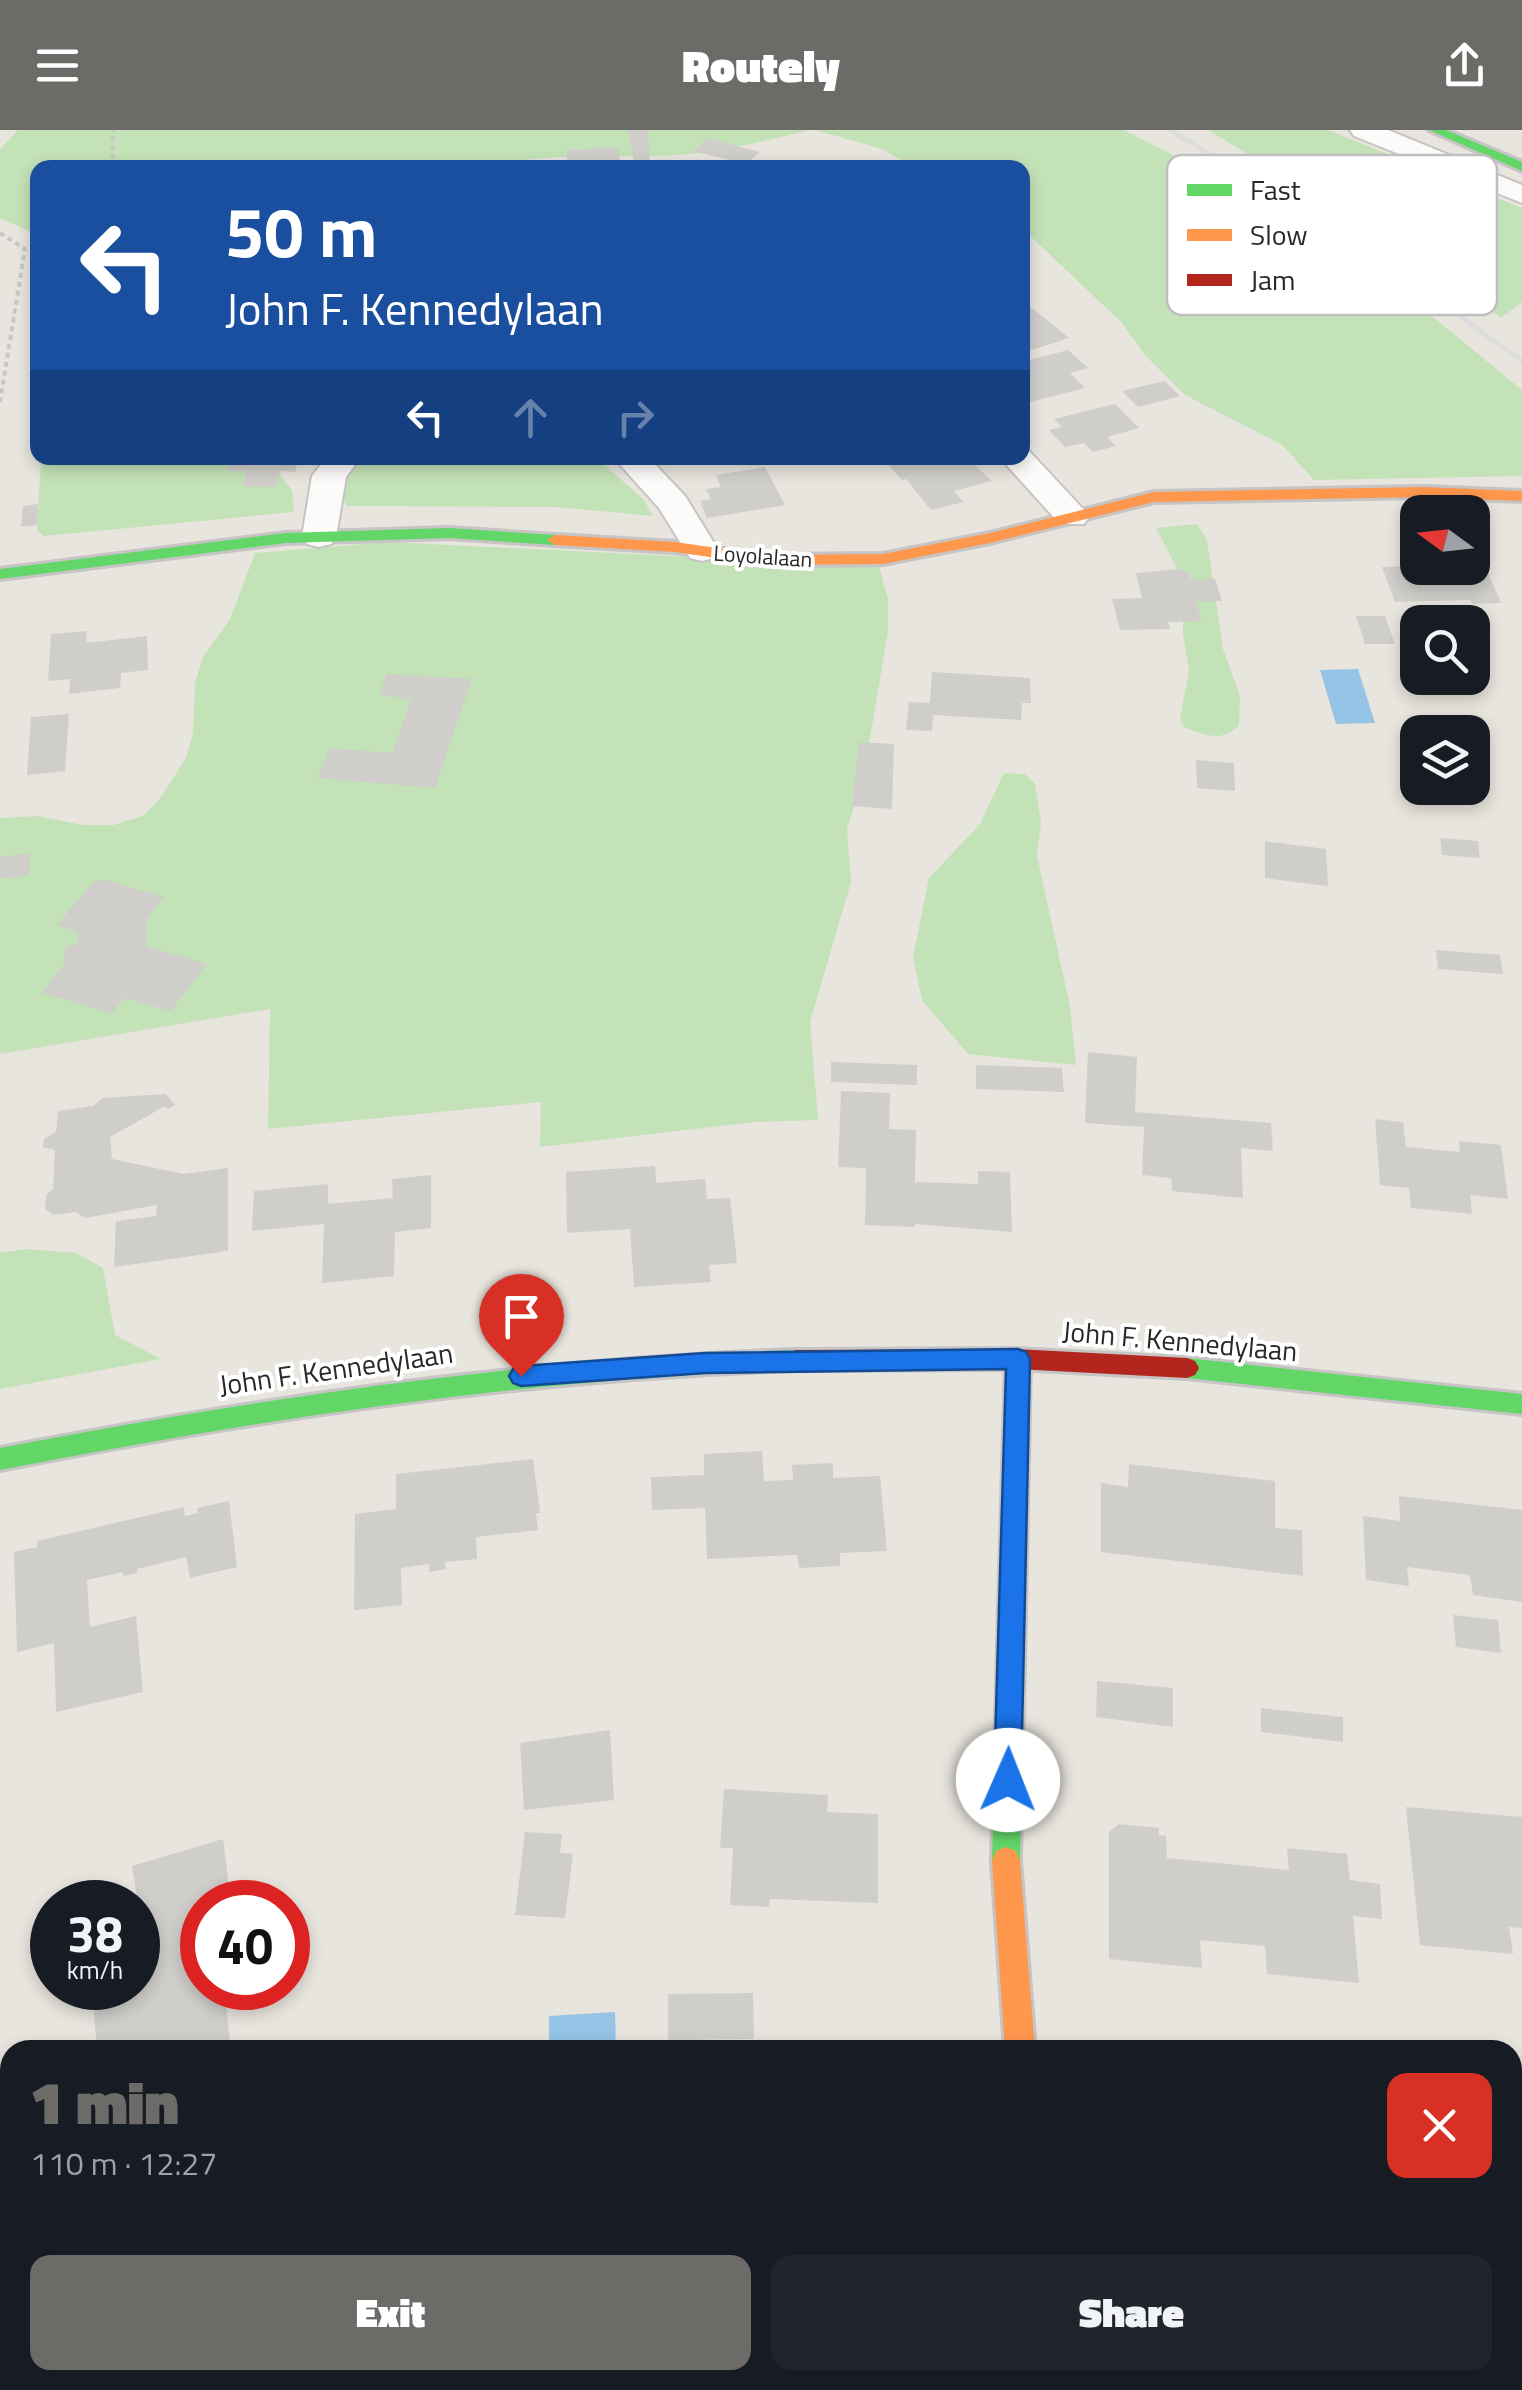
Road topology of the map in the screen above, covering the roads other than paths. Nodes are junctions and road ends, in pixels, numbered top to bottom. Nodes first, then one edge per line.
1 (1364, 130) edge
2 (1435, 130) edge
3 (1426, 155) edge
4 (1494, 155) edge
5 (1497, 156) edge
6 (1522, 167) edge
7 (1497, 184) edge
8 (1522, 194) edge
9 (338, 465) edge
10 (638, 465) edge
11 (1024, 465) edge
12 (1522, 496) edge
13 (1072, 518) junction
14 (319, 537) junction
15 (702, 551) junction
16 (0, 574) edge
17 (1018, 1359) junction
18 (1522, 1404) edge
19 (0, 1459) edge
20 (1019, 2040) edge

1 - 3 street
2 - 4 main road
5 - 6 main road
7 - 8 street
9 - 14 street
10 - 15 street
11 - 13 street
12 - 13 main road, Loyolalaan
13 - 15 main road, Loyolalaan
14 - 15 main road, Loyolalaan
14 - 16 main road, Loyolalaan
17 - 18 main road, John F. Kennedylaan
17 - 19 main road, John F. Kennedylaan
17 - 20 main road

